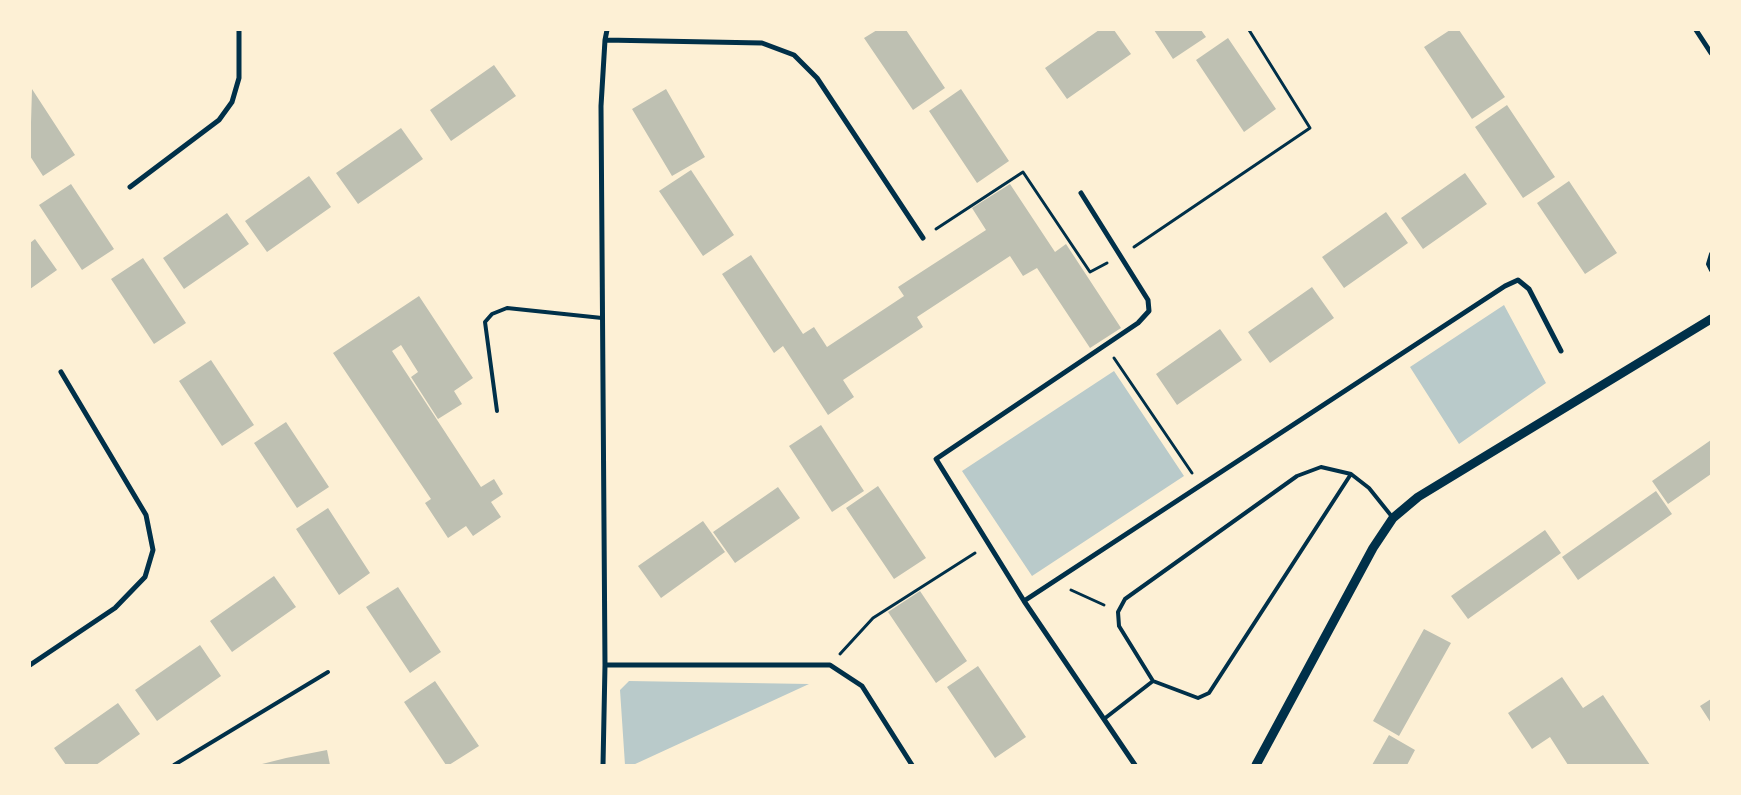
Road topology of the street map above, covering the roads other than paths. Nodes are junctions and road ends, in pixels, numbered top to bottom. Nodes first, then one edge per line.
1 (239, 30) edge
2 (607, 30) edge
3 (1696, 30) edge
4 (604, 40) junction
5 (1711, 53) edge
6 (130, 187) dead end
7 (1081, 193) dead end
8 (923, 238) road end
9 (1711, 254) edge
10 (1711, 270) edge
11 (602, 318) junction
12 (1711, 319) edge
13 (1562, 351) dead end
14 (61, 372) dead end
15 (497, 411) dead end
16 (1351, 474) junction
17 (1393, 518) junction
18 (1024, 601) junction
19 (30, 665) edge
20 (604, 665) junction
21 (328, 672) dead end
22 (1153, 681) junction
23 (1104, 719) junction
24 (174, 765) edge
25 (603, 765) edge
26 (912, 765) edge
27 (1135, 765) edge
28 (1256, 765) edge

1 - 6 street
2 - 4 street
3 - 5 street
4 - 8 street
4 - 11 street
7 - 18 street
9 - 10 lane
11 - 15 lane
11 - 20 street
12 - 17 street
13 - 18 street
14 - 19 street
16 - 17 lane
16 - 22 lane
16 - 22 lane
17 - 28 street
18 - 23 street
20 - 25 street
20 - 26 street
21 - 24 lane
22 - 23 lane
23 - 27 street

